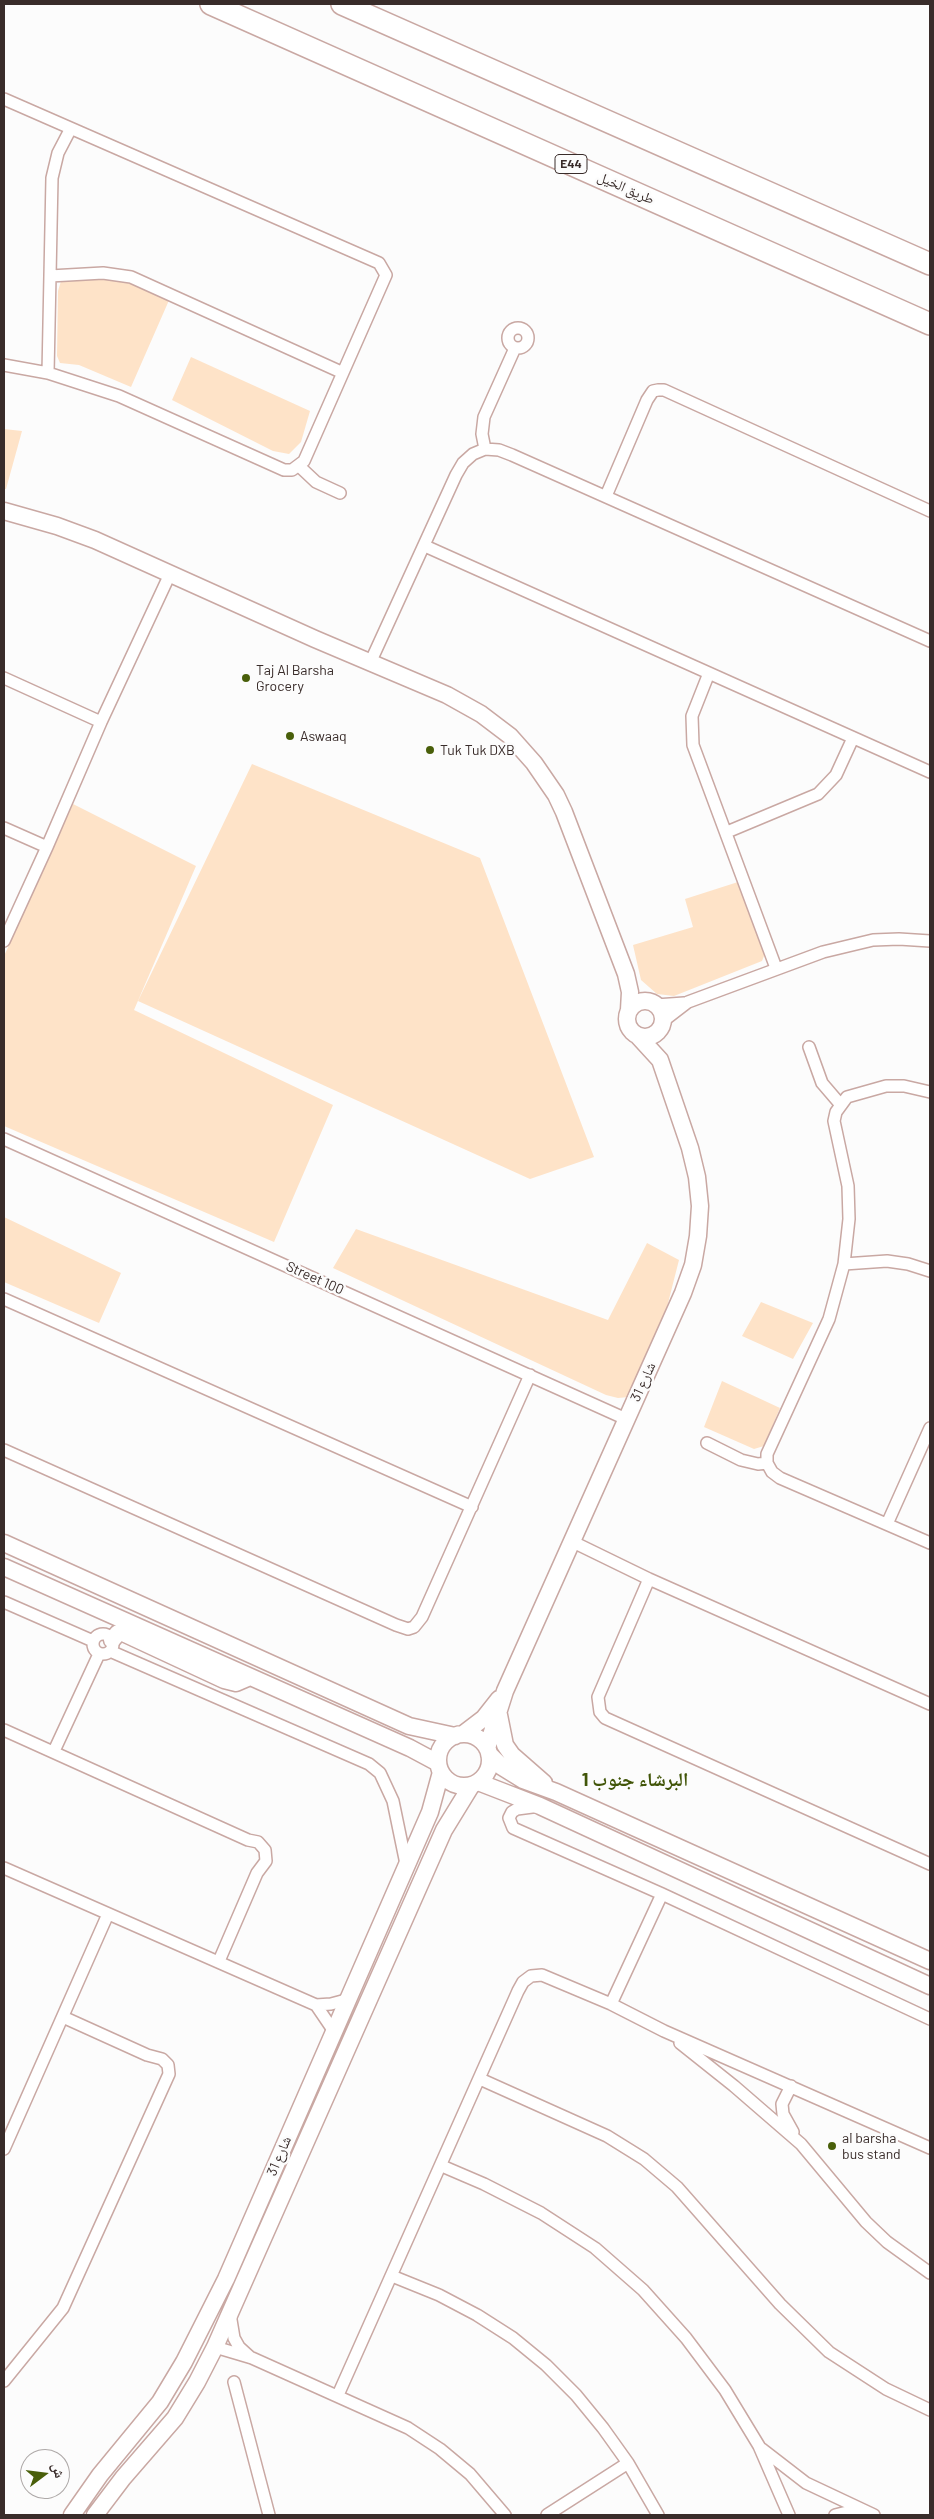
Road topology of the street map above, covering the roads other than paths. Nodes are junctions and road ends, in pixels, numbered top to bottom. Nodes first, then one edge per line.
1 (211, 4) edge
2 (342, 4) edge
3 (4, 99) edge
4 (70, 130) junction
5 (930, 264) edge
6 (50, 276) junction
7 (930, 324) edge
8 (515, 348) dead end
9 (4, 365) edge
10 (341, 372) junction
11 (48, 373) junction
12 (485, 449) junction
13 (299, 466) junction
14 (340, 492) dead end
15 (606, 496) junction
16 (4, 511) edge
17 (930, 511) edge
18 (425, 546) junction
19 (170, 574) junction
20 (930, 640) edge
21 (370, 663) junction
22 (708, 673) junction
23 (4, 678) edge
24 (101, 722) junction
25 (853, 738) junction
26 (930, 772) edge
27 (4, 828) edge
28 (727, 832) junction
29 (47, 847) junction
30 (4, 941) edge
31 (930, 941) edge
32 (776, 968) junction
33 (626, 974) junction
34 (688, 1002) junction
35 (653, 1004) junction
36 (629, 1010) junction
37 (661, 1025) junction
38 (638, 1036) junction
39 (809, 1047) dead end
40 (660, 1060) junction
41 (930, 1092) edge
42 (840, 1104) junction
43 (4, 1139) edge
44 (844, 1264) junction
45 (930, 1271) edge
46 (4, 1299) edge
47 (530, 1375) junction
48 (626, 1419) junction
49 (930, 1428) edge
50 (707, 1443) dead end
51 (4, 1450) edge
52 (767, 1463) junction
53 (472, 1507) junction
54 (887, 1524) junction
55 (571, 1541) junction
56 (4, 1543) edge
57 (930, 1543) edge
58 (4, 1567) edge
59 (649, 1579) junction
60 (4, 1602) edge
61 (93, 1641) junction
62 (107, 1648) junction
63 (250, 1677) junction
64 (505, 1691) junction
65 (930, 1704) edge
66 (498, 1714) junction
67 (4, 1730) edge
68 (459, 1735) junction
69 (54, 1751) junction
70 (488, 1751) junction
71 (439, 1768) junction
72 (475, 1784) junction
73 (556, 1792) junction
74 (540, 1806) junction
75 (406, 1864) junction
76 (930, 1864) edge
77 (4, 1868) edge
78 (662, 1894) junction
79 (108, 1914) junction
80 (872, 1960) junction
81 (930, 1960) edge
82 (219, 1961) junction
83 (930, 1978) edge
84 (930, 1986) edge
85 (346, 2000) junction
86 (611, 2004) junction
87 (316, 2005) junction
88 (63, 2017) junction
89 (930, 2018) edge
90 (333, 2030) junction
91 (664, 2031) junction
92 (480, 2079) junction
93 (791, 2086) junction
94 (801, 2144) junction
95 (930, 2148) edge
96 (4, 2149) edge
97 (442, 2166) junction
98 (930, 2273) edge
99 (392, 2276) junction
100 (226, 2279) junction
101 (231, 2309) junction
102 (215, 2347) junction
103 (252, 2358) junction
104 (4, 2381) edge
105 (234, 2382) dead end
106 (338, 2395) junction
107 (930, 2410) edge
108 (759, 2446) junction
109 (628, 2463) junction
110 (859, 2509) junction
111 (72, 2515) edge
112 (95, 2515) edge
113 (269, 2515) edge
114 (505, 2515) edge
115 (548, 2515) edge
116 (658, 2515) edge
117 (789, 2515) edge
118 (835, 2515) edge
119 (874, 2515) edge

1 - 7 highway, طريق الخيل / E44
2 - 5 highway
3 - 4 street
4 - 6 street
4 - 10 street
6 - 10 street
6 - 11 street
8 - 12 street
9 - 11 street
10 - 13 street
11 - 13 street
12 - 15 street
12 - 18 street
13 - 14 street
15 - 17 street
15 - 20 street
16 - 19 street
18 - 21 street
18 - 22 street
19 - 21 street
19 - 24 street
21 - 33 street
22 - 25 street
22 - 28 street
23 - 24 street
24 - 29 street
25 - 26 street
25 - 28 street
27 - 29 street
28 - 32 street
29 - 30 street
31 - 32 street
32 - 34 street
33 - 35 street
33 - 36 street
34 - 35 street
34 - 37 street
35 - 36 street
35 - 37 street
36 - 38 street
37 - 38 street
37 - 40 street, شارع 31
38 - 40 street, شارع 31
39 - 42 street
40 - 48 street, شارع 31
41 - 42 street
42 - 44 street
43 - 47 street, Street 100
44 - 45 street
44 - 52 street
46 - 53 street
47 - 48 street, Street 100
47 - 53 street
48 - 55 street, شارع 31
49 - 54 street
50 - 52 street
51 - 53 street
52 - 54 street
54 - 57 street
55 - 59 street
55 - 64 street, شارع 31
56 - 68 street
58 - 63 street
59 - 65 street
59 - 76 street
60 - 61 street
61 - 62 street
61 - 62 street
62 - 63 street
62 - 69 street
62 - 75 street
63 - 71 street
64 - 66 street, شارع 31
64 - 68 street, شارع 31
66 - 70 street, شارع 31
66 - 73 street
67 - 69 street
68 - 70 street
68 - 71 street
69 - 82 street
70 - 72 street
70 - 73 street
71 - 72 street
71 - 75 street, شارع 31
72 - 74 street
72 - 101 street, شارع 31
73 - 81 street
74 - 78 street
74 - 80 street
75 - 85 street, شارع 31
77 - 79 street
78 - 86 street
78 - 89 street
79 - 82 street
79 - 88 street
80 - 83 street
80 - 84 street
82 - 87 street
85 - 87 street
85 - 90 street, شارع 31
86 - 91 street
86 - 92 street
87 - 90 street
88 - 96 street
88 - 104 street
90 - 100 street, شارع 31
91 - 93 street
91 - 94 street
92 - 97 street
92 - 107 street
93 - 94 street
93 - 95 street
94 - 98 street
97 - 99 street
97 - 108 street
99 - 106 street
99 - 109 street
100 - 102 street
100 - 111 street, شارع 31
101 - 102 street, شارع 31
101 - 103 street
102 - 103 street
102 - 112 street, شارع 31
103 - 106 street
105 - 113 street
106 - 114 street
108 - 110 street
108 - 117 street
109 - 115 street
109 - 116 street
110 - 118 street
110 - 119 street

